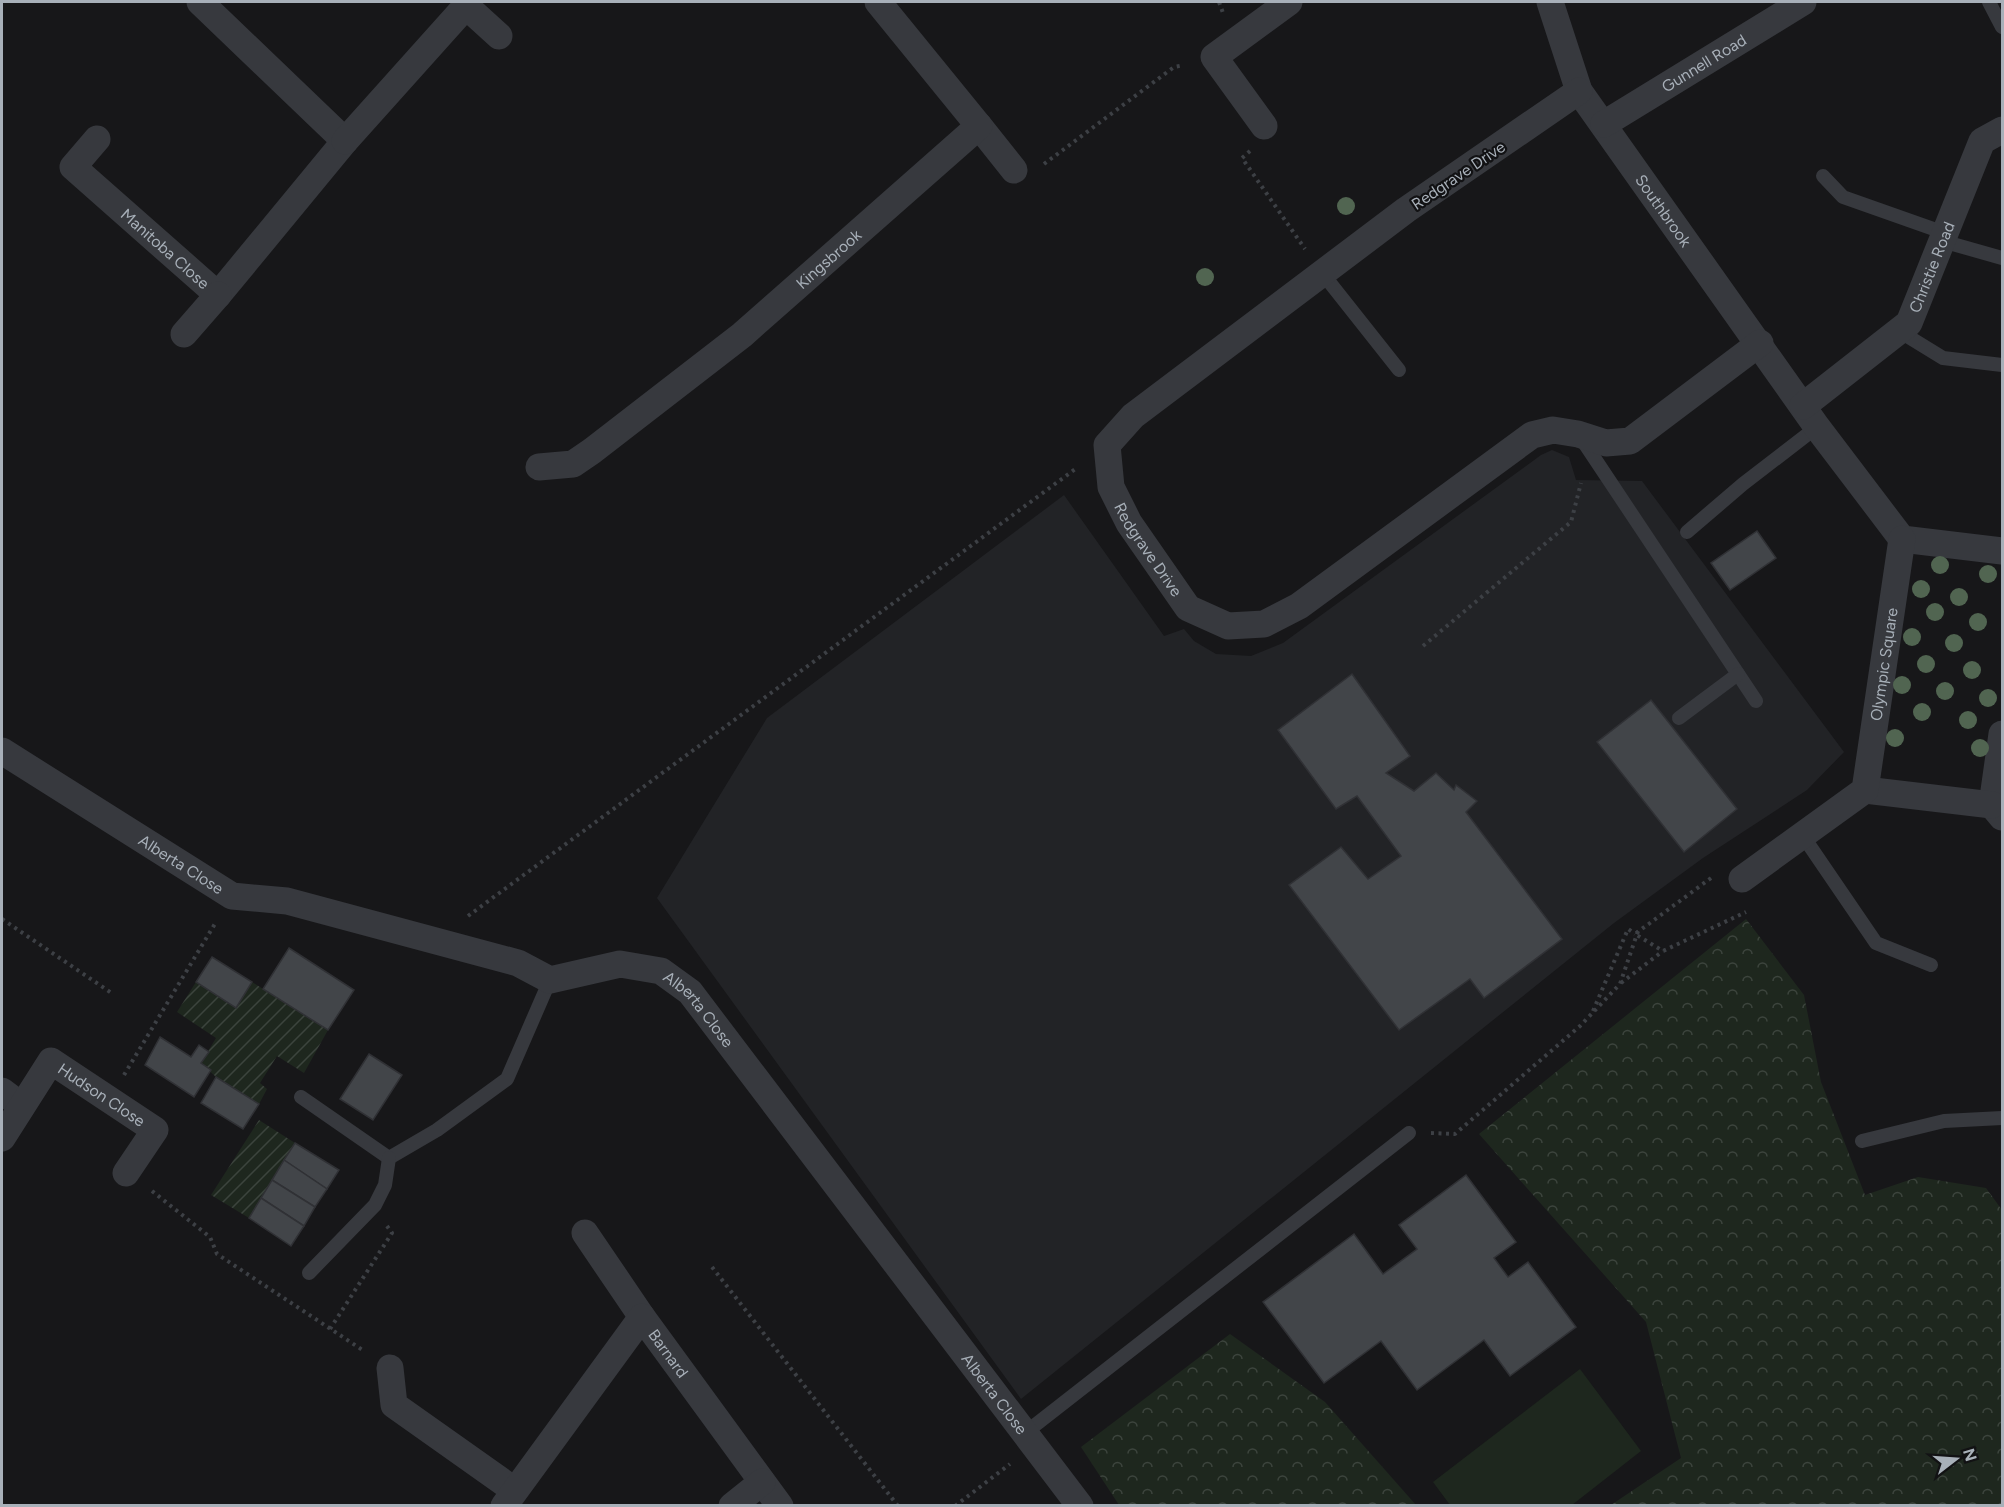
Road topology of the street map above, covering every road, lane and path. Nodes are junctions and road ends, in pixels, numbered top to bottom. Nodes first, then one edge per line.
1 (200, 2) edge
2 (878, 2) edge
3 (1289, 2) edge
4 (1550, 2) edge
5 (1801, 2) edge
6 (1989, 2) edge
7 (464, 4) edge
8 (2002, 27) edge
9 (499, 36) dead end
10 (1214, 57) junction
11 (1579, 91) junction
12 (1604, 124) junction
13 (979, 126) junction
14 (1264, 126) joint
15 (2002, 130) edge
16 (97, 139) dead end
17 (345, 141) junction
18 (1014, 170) joint
19 (1823, 176) dead end
20 (1943, 237) junction
21 (2002, 258) edge
22 (1323, 274) junction
23 (218, 296) junction
24 (1899, 331) junction
25 (184, 334) dead end
26 (1760, 343) junction
27 (2002, 365) edge
28 (1398, 370) dead end
29 (1810, 416) junction
30 (1584, 442) junction
31 (1107, 445) junction
32 (539, 467) dead end
33 (1688, 532) dead end
34 (1902, 539) junction
35 (2002, 551) edge
36 (1423, 646) dead end
37 (1738, 674) junction
38 (1756, 701) dead end
39 (1679, 718) dead end
40 (2002, 734) edge
41 (2, 751) edge
42 (1865, 790) junction
43 (1997, 811) edge
44 (1803, 836) junction
45 (1743, 879) joint
46 (232, 896) junction
47 (1746, 912) dead end
48 (2, 919) edge
49 (1637, 933) junction
50 (423, 939) junction
51 (1663, 951) junction
52 (1931, 965) dead end
53 (550, 980) junction
54 (1620, 984) junction
55 (112, 993) dead end
56 (1591, 1014) junction
57 (301, 1097) dead end
58 (12, 1098) edge
59 (110, 1099) junction
60 (2002, 1118) edge
61 (1408, 1133) joint
62 (2, 1138) edge
63 (1862, 1142) dead end
64 (389, 1158) junction
65 (126, 1173) joint
66 (375, 1204) junction
67 (585, 1233) dead end
68 (712, 1267) dead end
69 (309, 1273) dead end
70 (642, 1317) junction
71 (330, 1329) junction
72 (390, 1368) joint
73 (1029, 1439) junction
74 (762, 1482) junction
75 (509, 1498) edge
76 (732, 1506) edge
77 (780, 1506) edge
78 (898, 1506) edge
79 (955, 1506) edge
80 (1080, 1506) edge

1 - 17 street
2 - 13 street
3 - 10 street
4 - 11 street, Southbrook
5 - 12 street, Gunnell Road
6 - 8 lane
7 - 9 street, Manitoba Close
7 - 17 street, Manitoba Close
10 - 14 street
10 - 18 path
11 - 12 street, Southbrook
11 - 22 street, Redgrave Drive
12 - 26 street, Southbrook
13 - 18 street
13 - 32 street, Kingsbrook
14 - 22 path
15 - 20 street, Christie Road
16 - 23 street, Manitoba Close
17 - 23 street, Manitoba Close
19 - 20 lane
20 - 21 lane
20 - 24 street, Christie Road
22 - 28 lane
22 - 31 street, Redgrave Drive
23 - 25 street
24 - 27 lane
24 - 29 street, Christie Road
26 - 29 street, Southbrook
26 - 30 street, Redgrave Drive
29 - 33 lane
29 - 34 street
30 - 31 street, Redgrave Drive
30 - 36 path
30 - 37 lane
31 - 50 path
34 - 35 street
34 - 42 street, Olympic Square
37 - 38 lane
37 - 39 lane
40 - 43 street
41 - 46 street, Alberta Close
42 - 43 street
42 - 44 street
44 - 45 street
44 - 52 lane
45 - 49 path
46 - 50 street, Alberta Close
46 - 59 path
47 - 51 path
48 - 55 path
49 - 51 path
49 - 54 path
49 - 56 path
50 - 53 street, Alberta Close
51 - 54 path
53 - 64 lane
53 - 73 street, Alberta Close
54 - 56 path
56 - 61 path
57 - 64 lane
58 - 59 street, Hudson Close
58 - 62 street, Hudson Close
59 - 65 street, Hudson Close
60 - 63 lane
61 - 73 lane
64 - 66 lane
65 - 71 path
66 - 69 lane
66 - 71 path
67 - 70 street
68 - 78 path
70 - 74 street, Barnard
70 - 75 street, Barnard
71 - 72 path
72 - 75 street, Barnard
73 - 79 path
73 - 80 street, Alberta Close
74 - 76 street
74 - 77 street, Barnard

